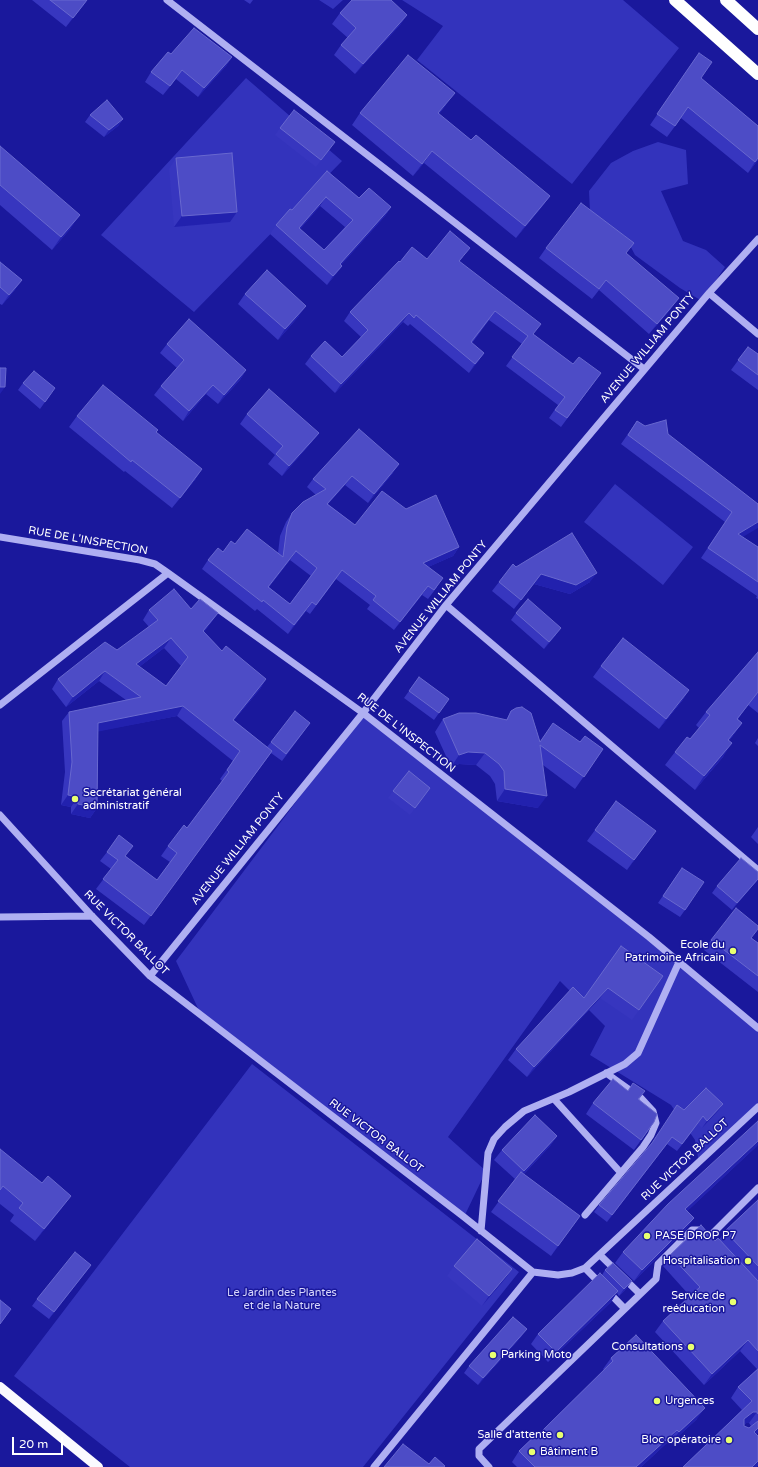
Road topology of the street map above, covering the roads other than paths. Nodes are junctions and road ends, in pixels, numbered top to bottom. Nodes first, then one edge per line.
1 (167, 0) edge
2 (675, 0) edge
3 (726, 0) edge
4 (758, 29) edge
5 (758, 74) edge
6 (758, 239) edge
7 (709, 293) junction
8 (758, 334) edge
9 (644, 369) junction
10 (0, 537) edge
11 (168, 572) junction
12 (446, 605) junction
13 (0, 705) edge
14 (362, 712) junction
15 (0, 814) edge
16 (758, 870) edge
17 (92, 916) junction
18 (0, 917) edge
19 (679, 962) junction
20 (150, 976) junction
21 (758, 1028) edge
22 (606, 1073) junction
23 (554, 1099) junction
24 (758, 1107) edge
25 (621, 1173) junction
26 (758, 1188) edge
27 (585, 1215) dead end
28 (481, 1231) junction
29 (600, 1255) junction
30 (586, 1268) junction
31 (532, 1272) junction
32 (640, 1294) junction
33 (624, 1308) junction
34 (1, 1389) edge
35 (98, 1467) edge
36 (374, 1467) edge
37 (489, 1467) edge

1 - 9 street
2 - 5 highway
3 - 4 highway
6 - 7 street, AVENUE WILLIAM PONTY
7 - 8 street
7 - 9 street, AVENUE WILLIAM PONTY
9 - 12 street, AVENUE WILLIAM PONTY
10 - 11 street, RUE DE L'INSPECTION
11 - 13 street
11 - 14 street, RUE DE L'INSPECTION
12 - 14 street, AVENUE WILLIAM PONTY
12 - 16 street
14 - 19 street, RUE DE L'INSPECTION
14 - 20 street, AVENUE WILLIAM PONTY
15 - 17 street, RUE VICTOR BALLOT
17 - 18 street
17 - 20 street, RUE VICTOR BALLOT
19 - 21 street, RUE DE L'INSPECTION
19 - 22 street
20 - 28 street, RUE VICTOR BALLOT
22 - 23 street
22 - 25 street
23 - 25 street
23 - 28 street
24 - 29 street, RUE VICTOR BALLOT
25 - 27 street
26 - 32 street
28 - 31 street, RUE VICTOR BALLOT
29 - 30 street, RUE VICTOR BALLOT
29 - 32 street
30 - 31 street, RUE VICTOR BALLOT
30 - 33 street
31 - 36 street
32 - 33 street
33 - 37 street
34 - 35 main road

